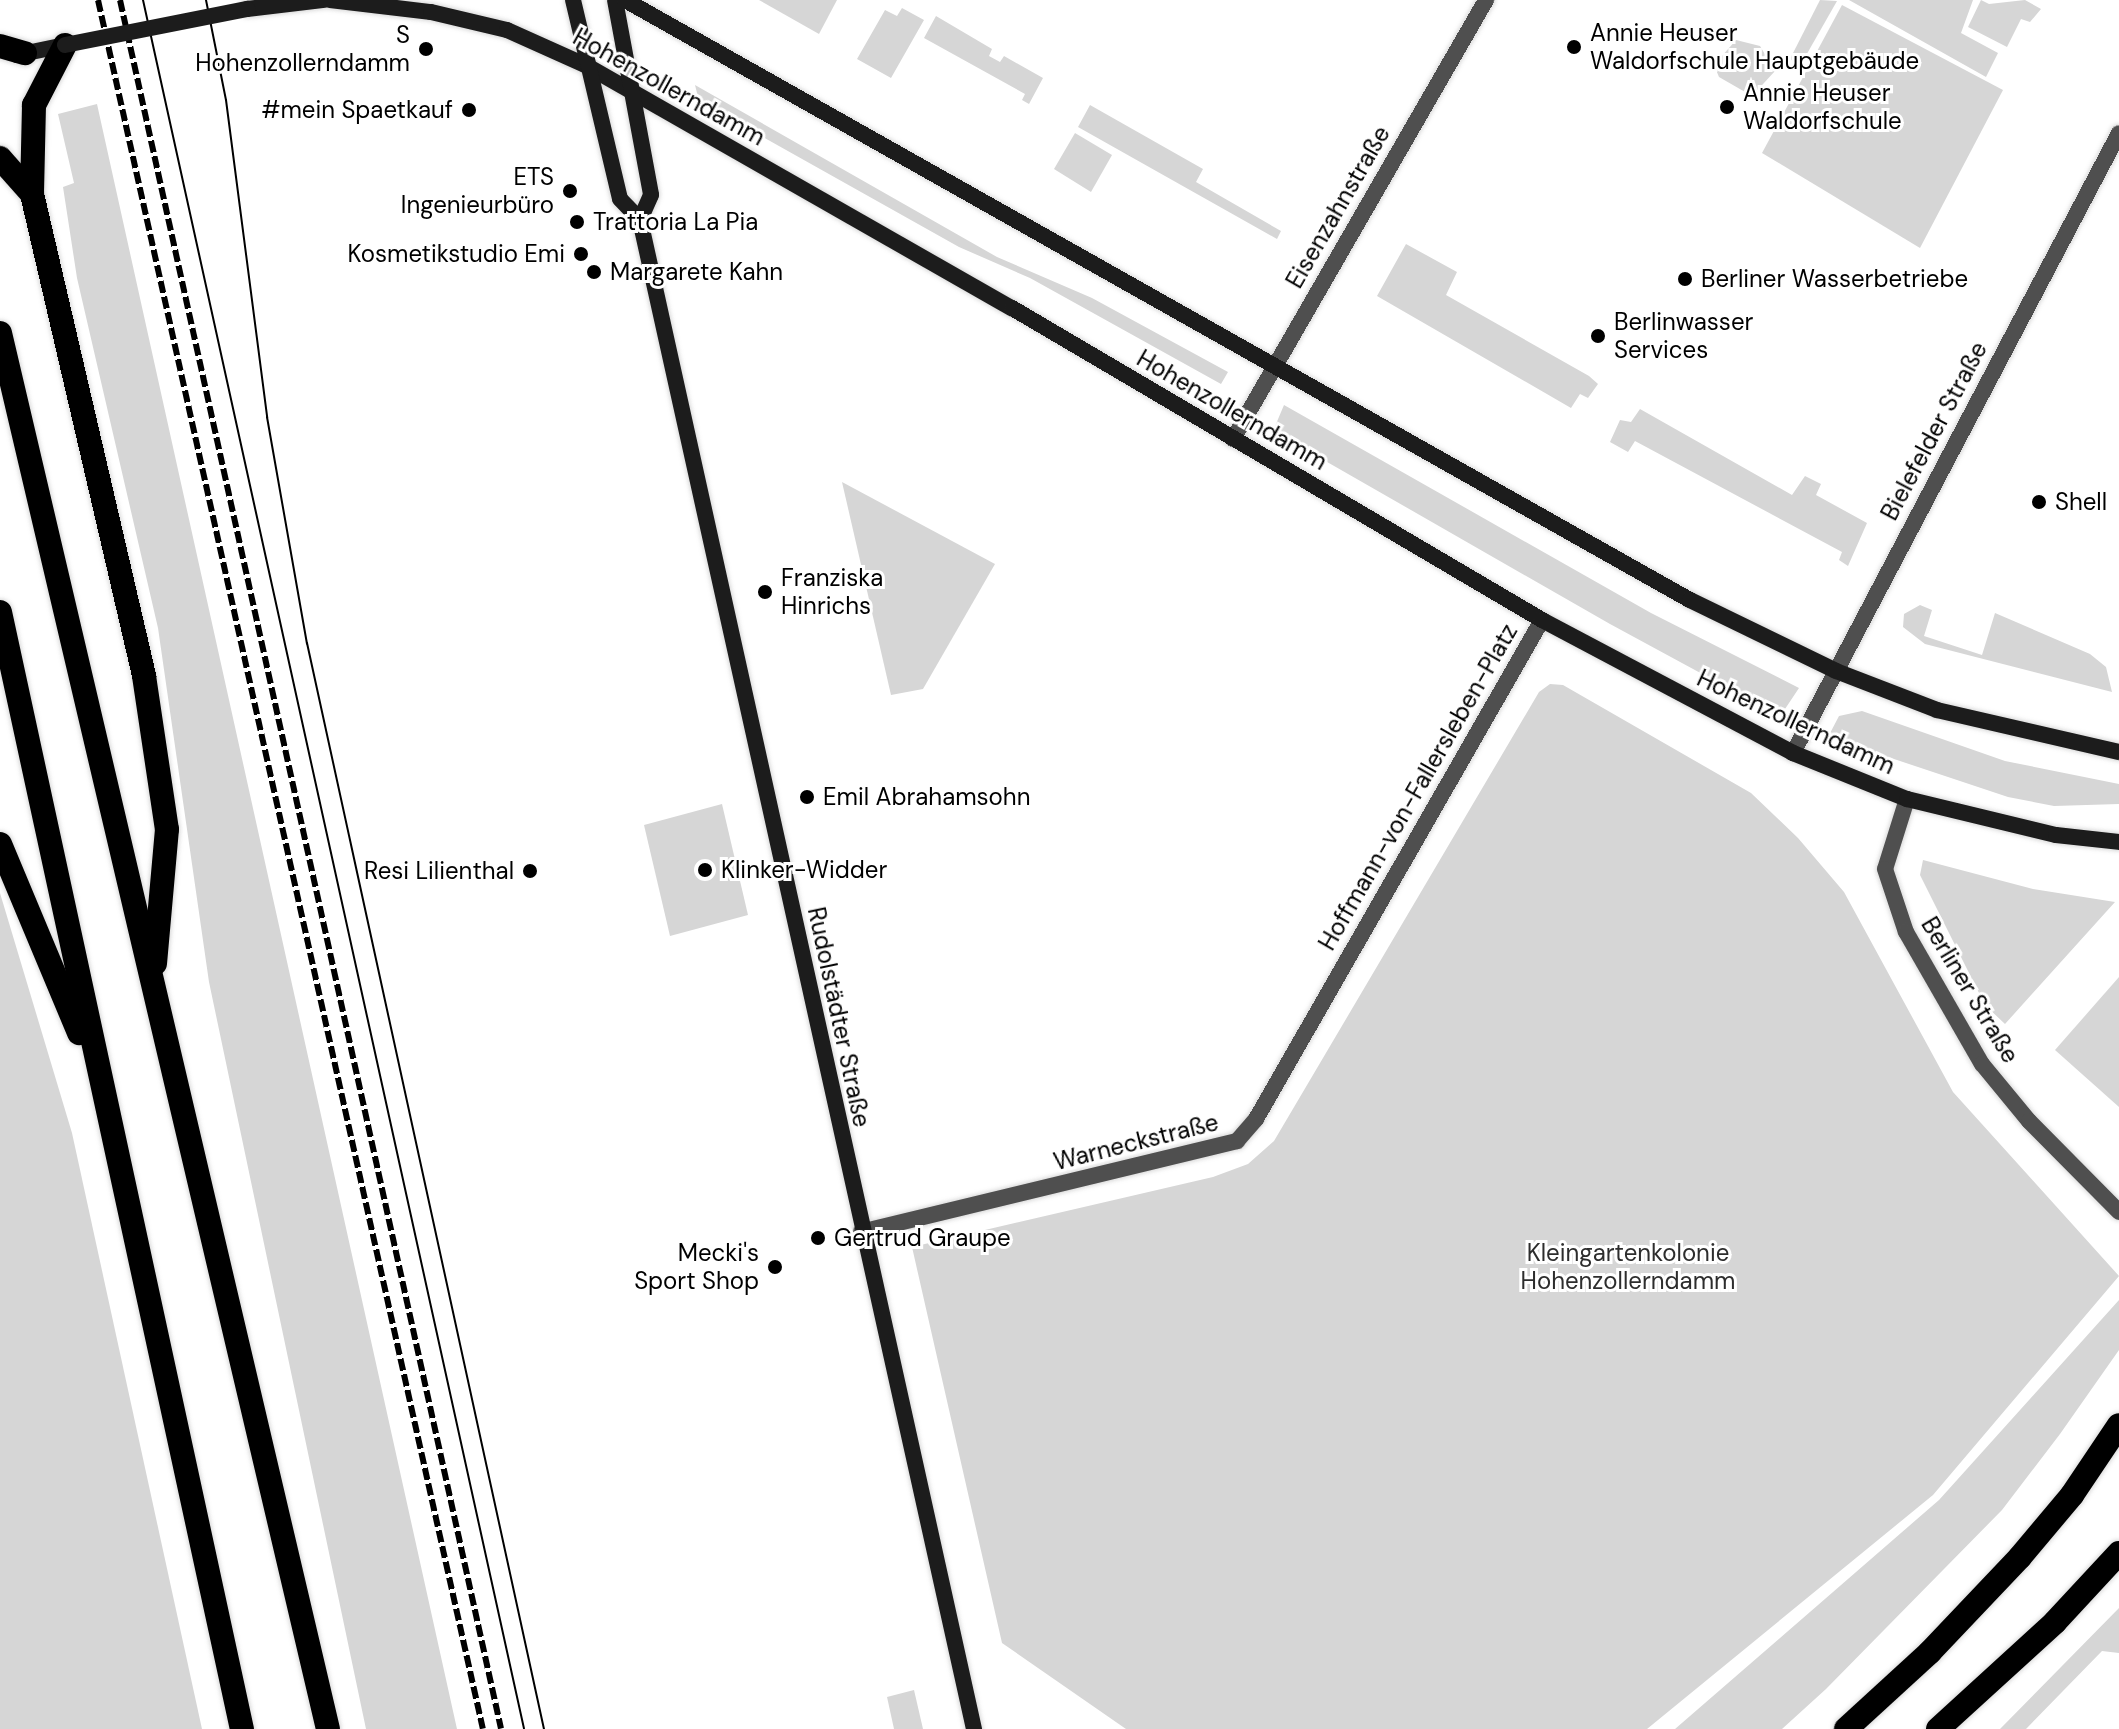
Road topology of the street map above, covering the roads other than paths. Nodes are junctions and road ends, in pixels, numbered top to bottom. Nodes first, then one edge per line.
1 (324, 0) edge
2 (330, 0) edge
3 (573, 0) edge
4 (615, 0) edge
5 (625, 0) edge
6 (1486, 0) edge
7 (65, 45) junction
8 (0, 46) edge
9 (25, 53) junction
10 (0, 58) edge
11 (587, 66) junction
12 (635, 94) junction
13 (2119, 133) edge
14 (0, 158) edge
15 (32, 194) junction
16 (640, 220) junction
17 (0, 333) edge
18 (1275, 365) junction
19 (1233, 439) junction
20 (0, 612) edge
21 (1542, 620) junction
22 (1836, 671) junction
23 (2119, 752) edge
24 (1793, 753) junction
25 (1907, 799) junction
26 (2119, 842) edge
27 (0, 844) edge
28 (154, 979) junction
29 (1336, 979) joint
30 (103, 1090) junction
31 (2119, 1212) edge
32 (861, 1232) junction
33 (2119, 1425) edge
34 (2119, 1553) edge
35 (242, 1729) edge
36 (328, 1729) edge
37 (974, 1729) edge
38 (1846, 1729) edge
39 (1938, 1729) edge

1 - 7 main road, bridge
2 - 11 main road, Hohenzollerndamm
3 - 11 main road, Rudolstädter Straße
4 - 12 main road, Rudolstädter Straße
5 - 18 main road
6 - 18 street, Eisenzahnstraße
7 - 9 main road
7 - 15 highway
8 - 9 highway
9 - 10 main road
11 - 12 main road, Hohenzollerndamm
11 - 16 main road, Rudolstädter Straße
12 - 16 main road, Rudolstädter Straße
12 - 19 main road, Hohenzollerndamm
13 - 22 street, Bielefelder Straße
14 - 15 highway
15 - 28 highway
16 - 32 main road, Rudolstädter Straße
17 - 28 highway
18 - 19 street, Eisenzahnstraße
18 - 22 main road
19 - 21 main road, Hohenzollerndamm
20 - 30 highway
21 - 24 main road, Hohenzollerndamm
21 - 29 street, Hoffmann-von-Fallersleben-Platz
22 - 23 main road
22 - 24 street, Bielefelder Straße
24 - 25 main road, Hohenzollerndamm
25 - 26 main road, Hohenzollerndamm
25 - 31 street, Berliner Straße
27 - 30 highway
28 - 36 highway
29 - 32 street, Warneckstraße
30 - 35 highway
32 - 37 main road, Rudolstädter Straße
33 - 38 highway
34 - 39 highway

